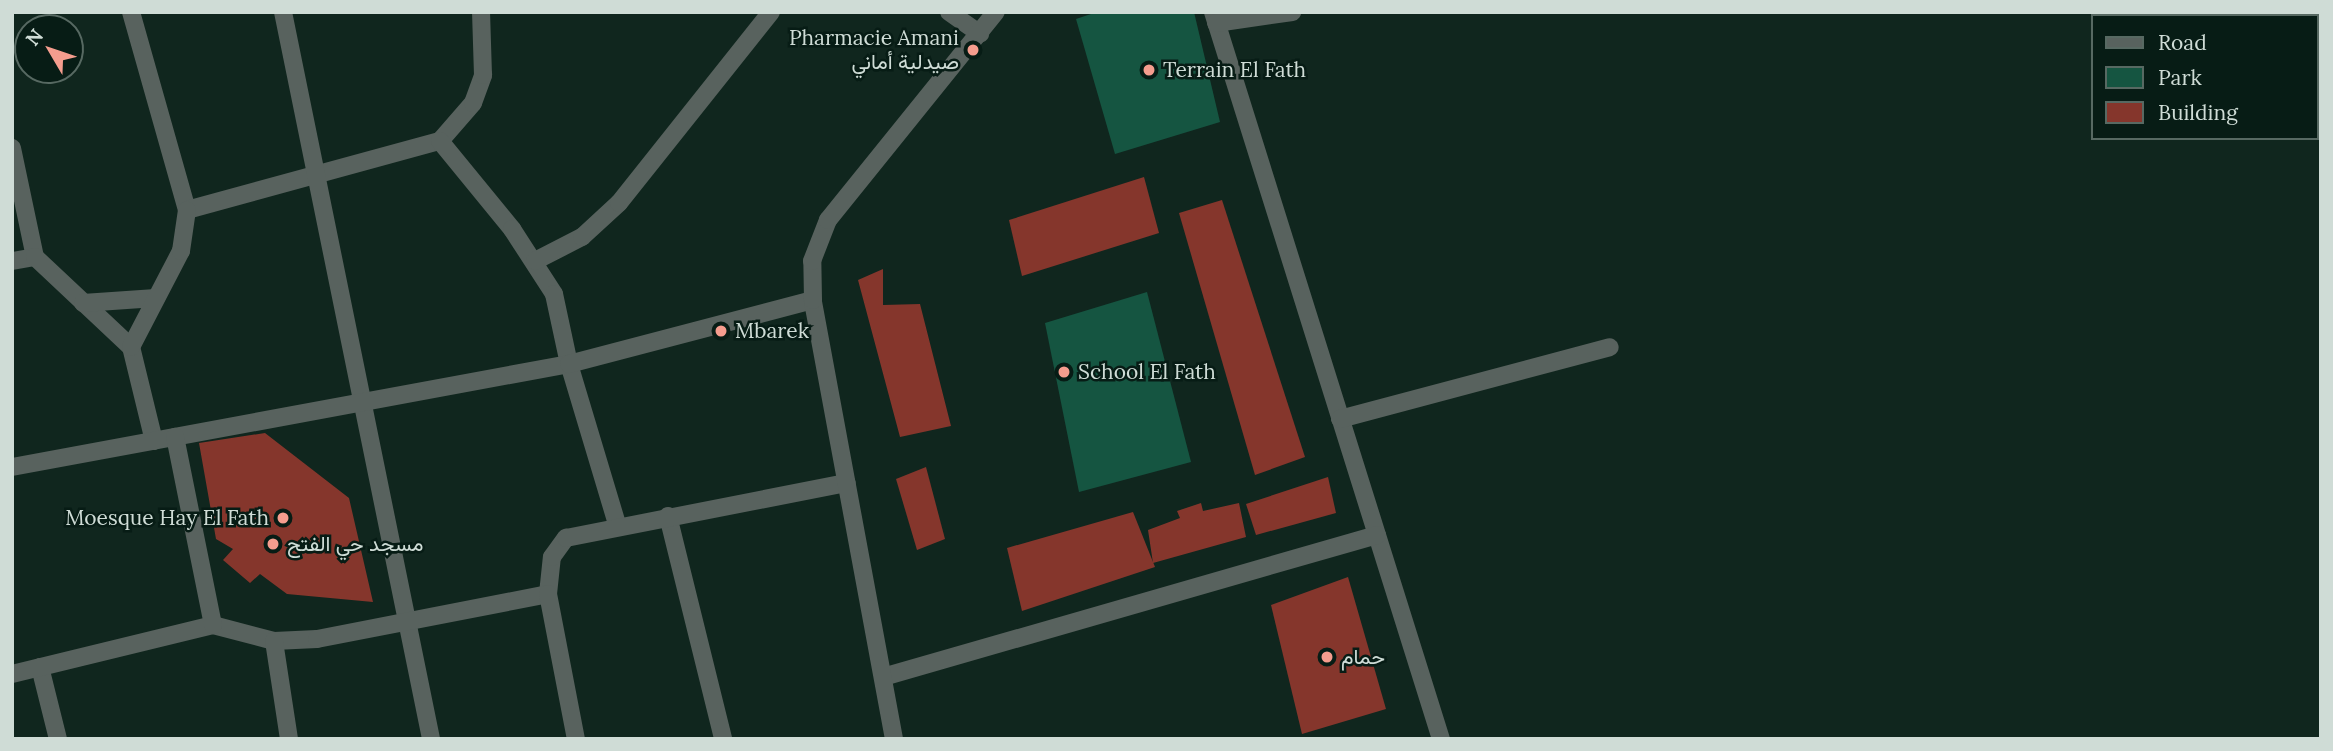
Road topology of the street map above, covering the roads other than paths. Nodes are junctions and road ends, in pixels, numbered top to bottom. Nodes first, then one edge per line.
1 (131, 12) edge
2 (283, 12) edge
3 (481, 12) edge
4 (771, 12) edge
5 (949, 12) edge
6 (996, 12) edge
7 (1292, 12) edge
8 (1214, 18) edge
9 (980, 34) junction
10 (440, 141) junction
11 (12, 148) edge
12 (317, 174) junction
13 (187, 211) junction
14 (35, 257) junction
15 (12, 261) edge
16 (535, 261) junction
17 (156, 298) junction
18 (813, 300) junction
19 (83, 303) junction
20 (1610, 347) dead end
21 (131, 348) junction
22 (569, 364) junction
23 (365, 402) junction
24 (1340, 419) junction
25 (174, 437) junction
26 (154, 441) junction
27 (12, 467) edge
28 (847, 483) junction
29 (668, 516) junction
30 (618, 527) junction
31 (1377, 534) junction
32 (548, 594) junction
33 (409, 624) junction
34 (213, 625) junction
35 (274, 641) junction
36 (40, 667) junction
37 (12, 674) edge
38 (883, 677) junction
39 (58, 739) edge
40 (289, 739) edge
41 (431, 739) edge
42 (576, 739) edge
43 (723, 739) edge
44 (894, 739) edge
45 (1441, 739) edge

1 - 13 street
2 - 12 street
3 - 10 street
4 - 16 street
5 - 9 street
6 - 9 street
7 - 8 street
8 - 24 street
9 - 18 street
10 - 12 street
10 - 16 street
11 - 14 street
12 - 13 street
12 - 23 street
13 - 17 street
14 - 15 street
14 - 19 street
16 - 22 street
17 - 19 street
17 - 21 street
18 - 22 street
18 - 28 street
19 - 21 street
20 - 24 street
21 - 26 street
22 - 23 street
22 - 30 street
23 - 25 street
23 - 33 street
24 - 31 street
25 - 26 street
25 - 34 street
26 - 27 street
28 - 29 street
28 - 38 street
29 - 30 street
29 - 43 street
30 - 32 street
31 - 38 street
31 - 45 street
32 - 33 street
32 - 42 street
33 - 35 street
33 - 41 street
34 - 35 street
34 - 36 street
35 - 40 street
36 - 37 street
36 - 39 street
38 - 44 street

